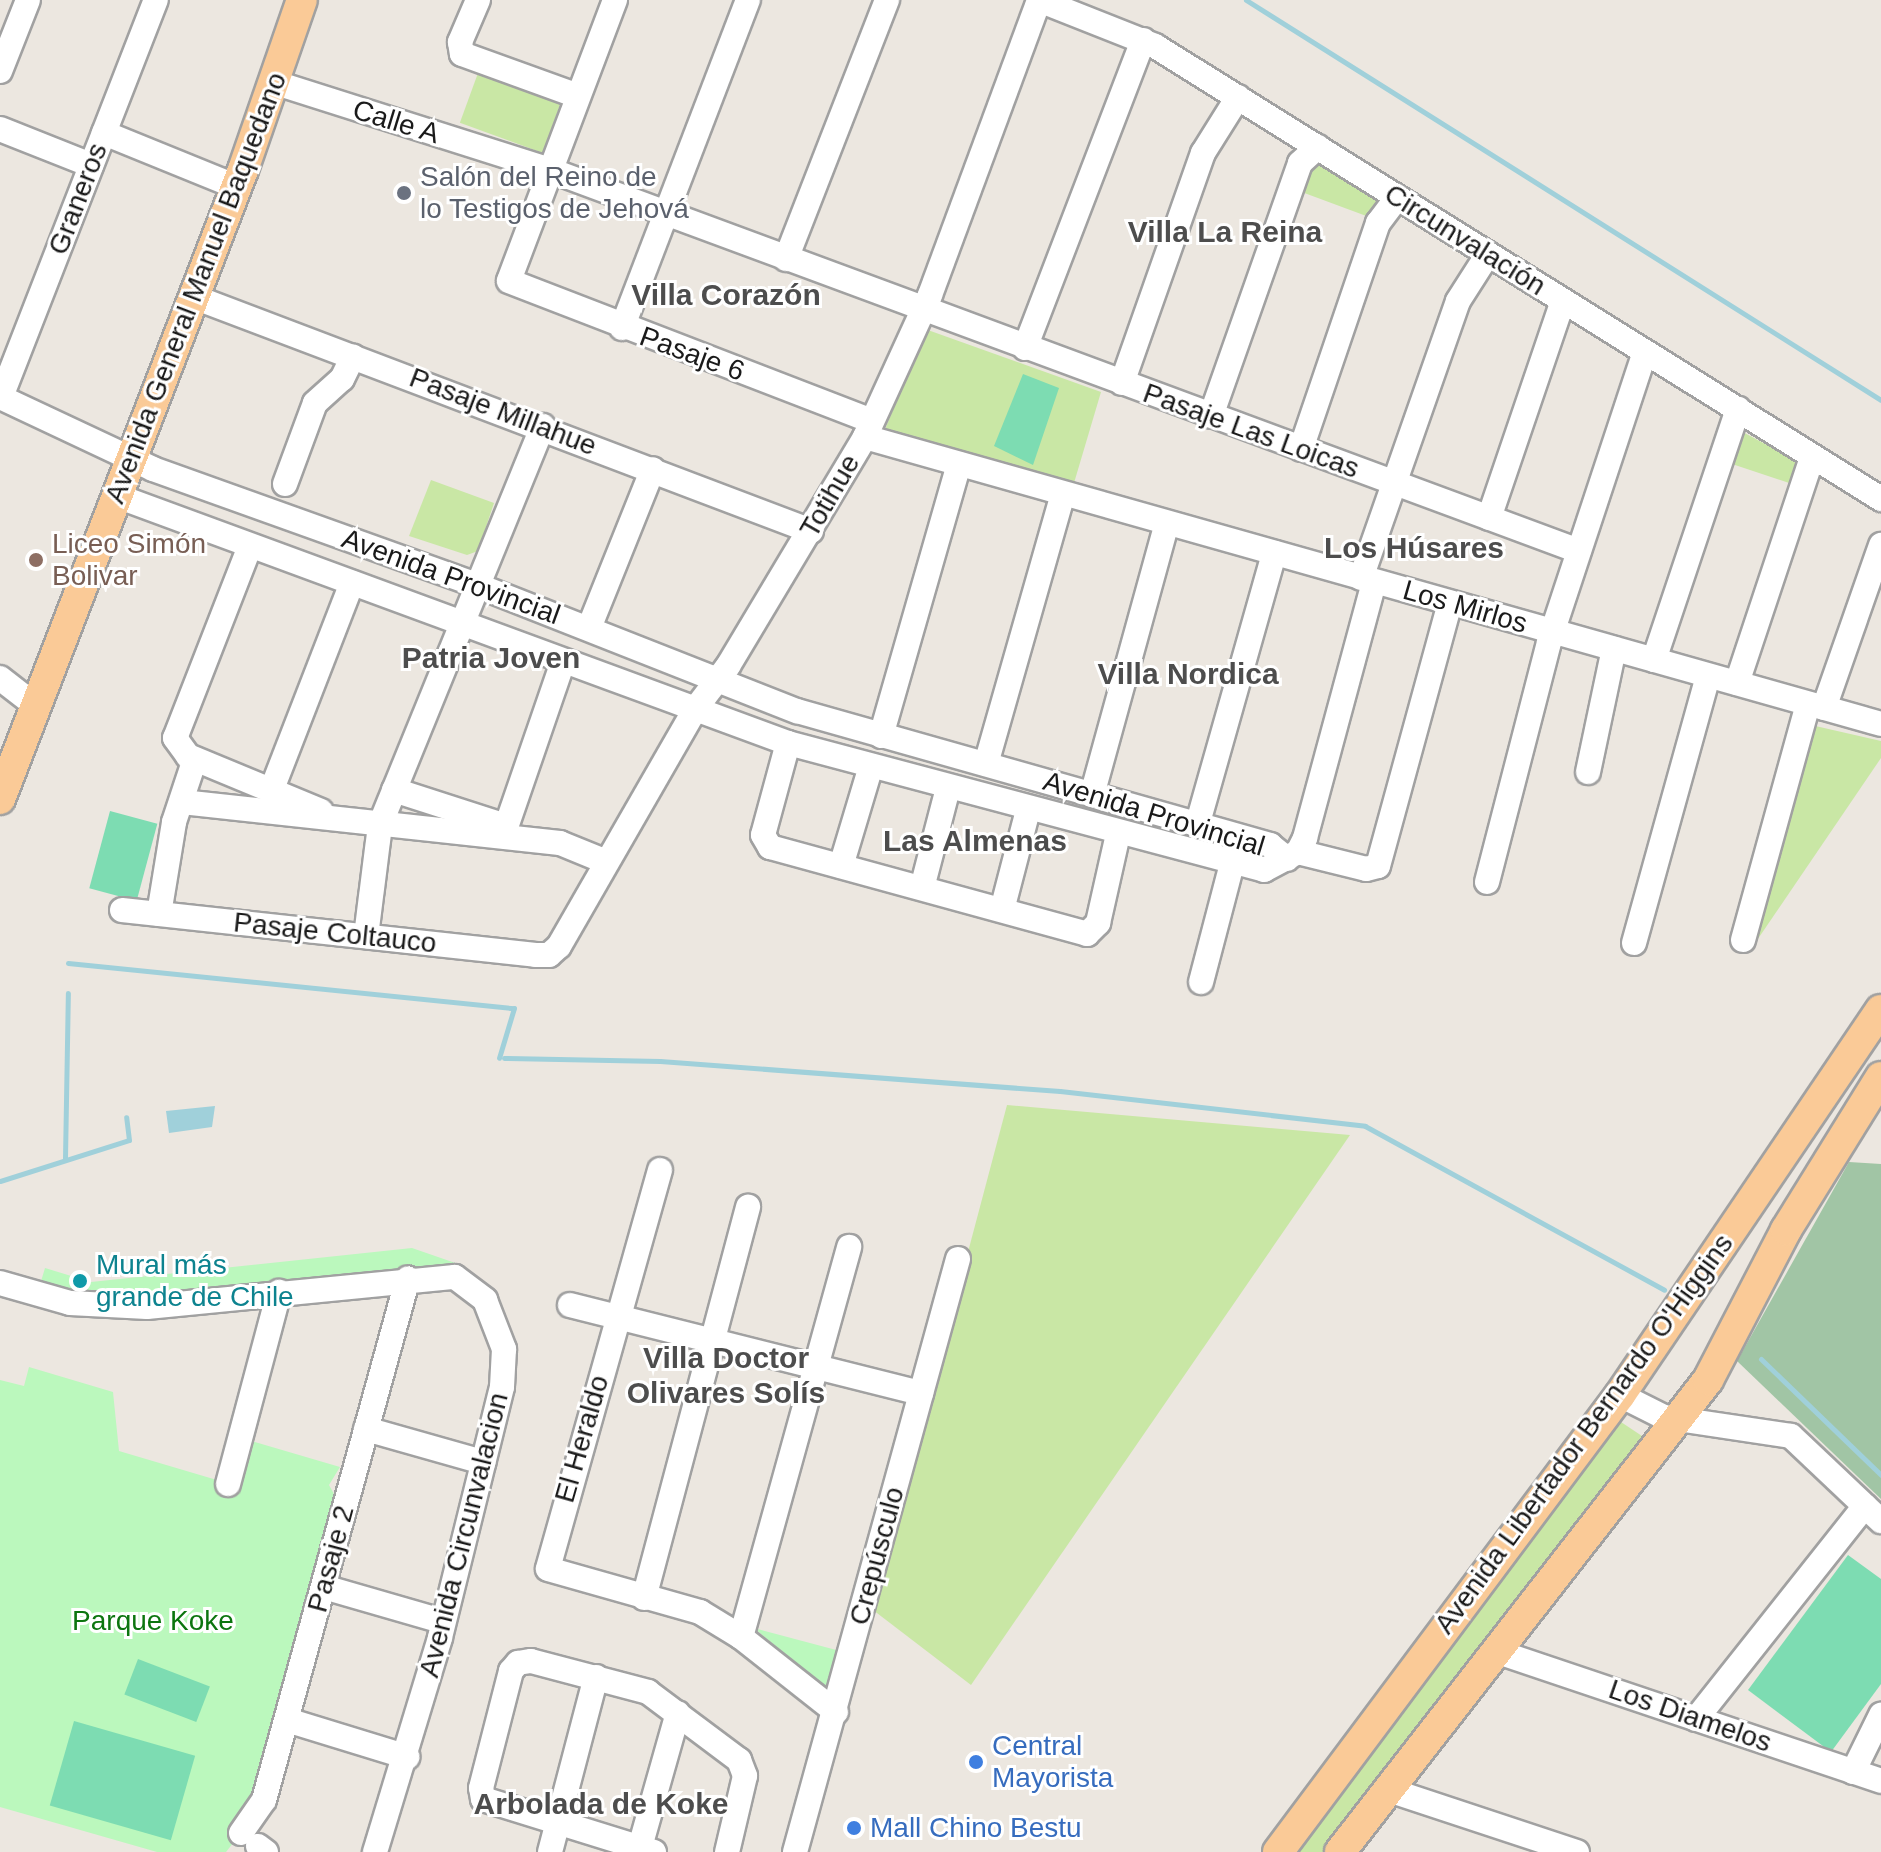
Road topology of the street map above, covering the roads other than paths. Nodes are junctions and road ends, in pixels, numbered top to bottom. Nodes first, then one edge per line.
1 (28, 0) edge
2 (156, 0) edge
3 (302, 0) edge
4 (478, 0) edge
5 (615, 0) edge
6 (748, 0) edge
7 (887, 0) edge
8 (1039, 0) edge
9 (1143, 40) junction
10 (0, 71) edge
11 (273, 82) junction
12 (578, 96) junction
13 (1238, 97) junction
14 (0, 129) edge
15 (104, 133) junction
16 (1318, 147) junction
17 (91, 165) junction
18 (550, 170) junction
19 (237, 187) junction
20 (1397, 198) junction
21 (666, 213) junction
22 (1488, 254) junction
23 (786, 259) junction
24 (194, 297) junction
25 (1563, 301) junction
26 (924, 310) junction
27 (622, 328) junction
28 (1025, 348) junction
29 (1645, 352) junction
30 (353, 356) junction
31 (1122, 383) junction
32 (0, 397) edge
33 (1738, 409) junction
34 (1211, 416) junction
35 (543, 426) junction
36 (868, 429) junction
37 (1301, 449) junction
38 (1812, 458) junction
39 (131, 460) junction
40 (959, 464) junction
41 (653, 469) junction
42 (1394, 483) junction
43 (285, 484) dead end
44 (1063, 494) junction
45 (117, 496) junction
46 (1881, 499) edge
47 (1489, 518) junction
48 (1167, 523) junction
49 (811, 531) junction
50 (1881, 545) edge
51 (250, 546) junction
52 (1579, 551) junction
53 (1274, 553) junction
54 (1368, 580) junction
55 (352, 583) junction
56 (479, 586) junction
57 (1450, 603) junction
58 (462, 623) junction
59 (589, 628) junction
60 (1552, 632) junction
61 (1614, 649) junction
62 (1654, 660) junction
63 (563, 662) junction
64 (1708, 676) junction
65 (719, 677) junction
66 (0, 678) edge
67 (1737, 683) junction
68 (36, 706) junction
69 (1816, 706) junction
70 (696, 708) junction
71 (1881, 724) edge
72 (881, 736) junction
73 (788, 743) junction
74 (195, 759) junction
75 (986, 764) junction
76 (871, 766) junction
77 (1588, 772) dead end
78 (948, 788) junction
79 (272, 789) junction
80 (394, 790) junction
81 (1092, 795) junction
82 (0, 799) edge
83 (182, 802) junction
84 (1028, 810) junction
85 (344, 821) junction
86 (380, 825) junction
87 (1197, 826) junction
88 (504, 831) junction
89 (1118, 834) junction
90 (1292, 856) junction
91 (604, 861) junction
92 (1232, 864) junction
93 (841, 866) junction
94 (1487, 882) dead end
95 (922, 888) junction
96 (122, 910) dead end
97 (1002, 910) junction
98 (159, 914) junction
99 (366, 936) junction
100 (1743, 940) dead end
101 (1634, 943) dead end
102 (549, 955) joint
103 (1201, 982) dead end
104 (1881, 1010) edge
105 (1881, 1077) edge
106 (660, 1170) dead end
107 (748, 1207) dead end
108 (849, 1247) dead end
109 (958, 1259) dead end
110 (408, 1278) junction
111 (0, 1283) edge
112 (279, 1292) junction
113 (570, 1305) dead end
114 (617, 1318) junction
115 (712, 1341) junction
116 (816, 1367) junction
117 (921, 1393) junction
118 (1620, 1395) junction
119 (1679, 1419) junction
120 (366, 1429) junction
121 (483, 1462) junction
122 (228, 1484) dead end
123 (1873, 1514) edge
124 (324, 1587) junction
125 (644, 1598) junction
126 (442, 1621) junction
127 (741, 1637) junction
128 (1498, 1652) junction
129 (596, 1677) junction
130 (836, 1712) junction
131 (678, 1713) junction
132 (1881, 1715) edge
133 (1696, 1719) junction
134 (287, 1720) junction
135 (407, 1757) junction
136 (1853, 1772) junction
137 (1881, 1781) edge
138 (1389, 1790) junction
139 (558, 1824) junction
140 (255, 1844) edge
141 (647, 1850) edge
142 (1573, 1851) edge
143 (375, 1852) edge
144 (550, 1852) edge
145 (727, 1852) edge
146 (795, 1852) edge
147 (1278, 1852) edge
148 (1340, 1852) edge

1 - 10 street
2 - 15 street, Graneros
3 - 11 main road, Avenida General Manuel Baquedano
4 - 12 street
5 - 12 street
6 - 21 street
7 - 23 street
8 - 9 street, Circunvalación
8 - 26 street, Totihue
9 - 13 street, Circunvalación
9 - 28 street
11 - 18 street, Calle A
11 - 19 main road, Avenida General Manuel Baquedano
12 - 18 street
13 - 16 street, Circunvalación
13 - 31 street
14 - 17 street
15 - 17 street, Graneros
15 - 19 street
16 - 20 street, Circunvalación
16 - 34 street
17 - 32 street, Graneros
18 - 21 street, Calle A
18 - 27 street, Pasaje 6
19 - 24 main road, Avenida General Manuel Baquedano
20 - 22 street, Circunvalación
20 - 37 street
21 - 23 street, Calle A
21 - 27 street
22 - 25 street, Circunvalación
22 - 42 street
23 - 26 street, Calle A
24 - 30 street, Pasaje Millahue
24 - 39 main road, Avenida General Manuel Baquedano
25 - 29 street, Circunvalación
25 - 47 street
26 - 28 street, Pasaje Las Loicas
26 - 36 street, Totihue
27 - 36 street, Pasaje 6
28 - 31 street, Pasaje Las Loicas
29 - 33 street, Circunvalación
29 - 52 street
30 - 35 street, Pasaje Millahue
30 - 43 street
31 - 34 street, Pasaje Las Loicas
32 - 39 street, Avenida Provincial
33 - 38 street, Circunvalación
33 - 62 street
34 - 37 street, Pasaje Las Loicas
35 - 41 street, Pasaje Millahue
35 - 56 street
36 - 40 street, Los Mirlos
36 - 49 street, Totihue
37 - 42 street, Pasaje Las Loicas
38 - 46 street, Circunvalación
38 - 67 street
39 - 45 main road, Avenida General Manuel Baquedano
39 - 56 street, Avenida Provincial
40 - 44 street, Los Mirlos
40 - 72 street
41 - 49 street, Pasaje Millahue
41 - 59 street
42 - 47 street, Pasaje Las Loicas
42 - 54 street
44 - 48 street, Los Mirlos
44 - 75 street
45 - 51 street, Avenida Provincial
45 - 68 main road, Avenida General Manuel Baquedano
47 - 52 street, Pasaje Las Loicas
48 - 53 street, Los Mirlos
48 - 81 street
49 - 65 street, Totihue
50 - 69 street
51 - 55 street, Avenida Provincial
51 - 74 street
52 - 60 street
53 - 54 street, Los Mirlos
53 - 87 street
54 - 57 street, Los Mirlos
54 - 90 street
55 - 58 street, Avenida Provincial
55 - 79 street
56 - 58 street
56 - 59 street, Avenida Provincial
57 - 60 street, Los Mirlos
57 - 90 street
58 - 63 street, Avenida Provincial
58 - 80 street
59 - 65 street, Avenida Provincial
60 - 61 street, Los Mirlos
60 - 94 street
61 - 62 street, Los Mirlos
61 - 77 street
62 - 64 street, Los Mirlos
63 - 70 street, Avenida Provincial
63 - 88 street
64 - 67 street, Los Mirlos
64 - 101 street
65 - 70 street, Totihue
65 - 72 street, Avenida Provincial
66 - 68 street
67 - 69 street, Los Mirlos
68 - 82 main road, Avenida General Manuel Baquedano
69 - 71 street, Los Mirlos
69 - 100 street
70 - 73 street, Avenida Provincial
70 - 91 street, Totihue
72 - 75 street, Avenida Provincial
73 - 76 street, Avenida Provincial
73 - 93 street
74 - 79 street
74 - 83 street
75 - 81 street, Avenida Provincial
76 - 78 street, Avenida Provincial
76 - 93 street
78 - 84 street, Avenida Provincial
78 - 95 street
79 - 85 street
80 - 86 street
80 - 88 street
81 - 87 street, Avenida Provincial
83 - 85 street
83 - 98 street
84 - 89 street, Avenida Provincial
84 - 97 street
85 - 86 street
86 - 88 street
86 - 99 street
87 - 90 street, Avenida Provincial
88 - 91 street
89 - 92 street, Avenida Provincial
89 - 97 street
90 - 92 street, Avenida Provincial
91 - 102 street, Totihue
92 - 103 street
93 - 95 street
95 - 97 street
96 - 98 street, Pasaje Coltauco
98 - 99 street, Pasaje Coltauco
99 - 102 street, Pasaje Coltauco
104 - 118 main road, Avenida Libertador Bernardo O'Higgins
105 - 119 main road, Avenida Libertador Bernardo O'Higgins
106 - 114 street, El Heraldo
107 - 115 street
108 - 116 street
109 - 117 street, Crepúsculo
110 - 112 street, Avenida Circunvalacion
110 - 120 street, Pasaje 2
110 - 121 street, Avenida Circunvalacion
111 - 112 street, Avenida Circunvalacion
112 - 122 street
113 - 114 street
114 - 115 street
114 - 125 street, El Heraldo
115 - 116 street
115 - 125 street
116 - 117 street
116 - 127 street
117 - 130 street, Crepúsculo
118 - 119 street
118 - 147 main road, Avenida Libertador Bernardo O'Higgins
119 - 123 street
119 - 128 main road, Avenida Libertador Bernardo O'Higgins
120 - 121 street
120 - 124 street, Pasaje 2
121 - 126 street, Avenida Circunvalacion
123 - 133 street
124 - 126 street
124 - 134 street, Pasaje 2
125 - 127 street
126 - 135 street, Avenida Circunvalacion
127 - 130 street
128 - 133 street, Los Diamelos
128 - 138 main road, Avenida Libertador Bernardo O'Higgins
129 - 131 street
129 - 139 street
129 - 139 street
130 - 146 street, Crepúsculo
131 - 141 street
131 - 145 street
132 - 136 street
133 - 136 street, Los Diamelos
134 - 135 street
134 - 140 street, Pasaje 2
135 - 143 street, Avenida Circunvalacion
136 - 137 street, Los Diamelos
138 - 142 street
138 - 148 main road, Avenida Libertador Bernardo O'Higgins
139 - 141 street
139 - 144 street

